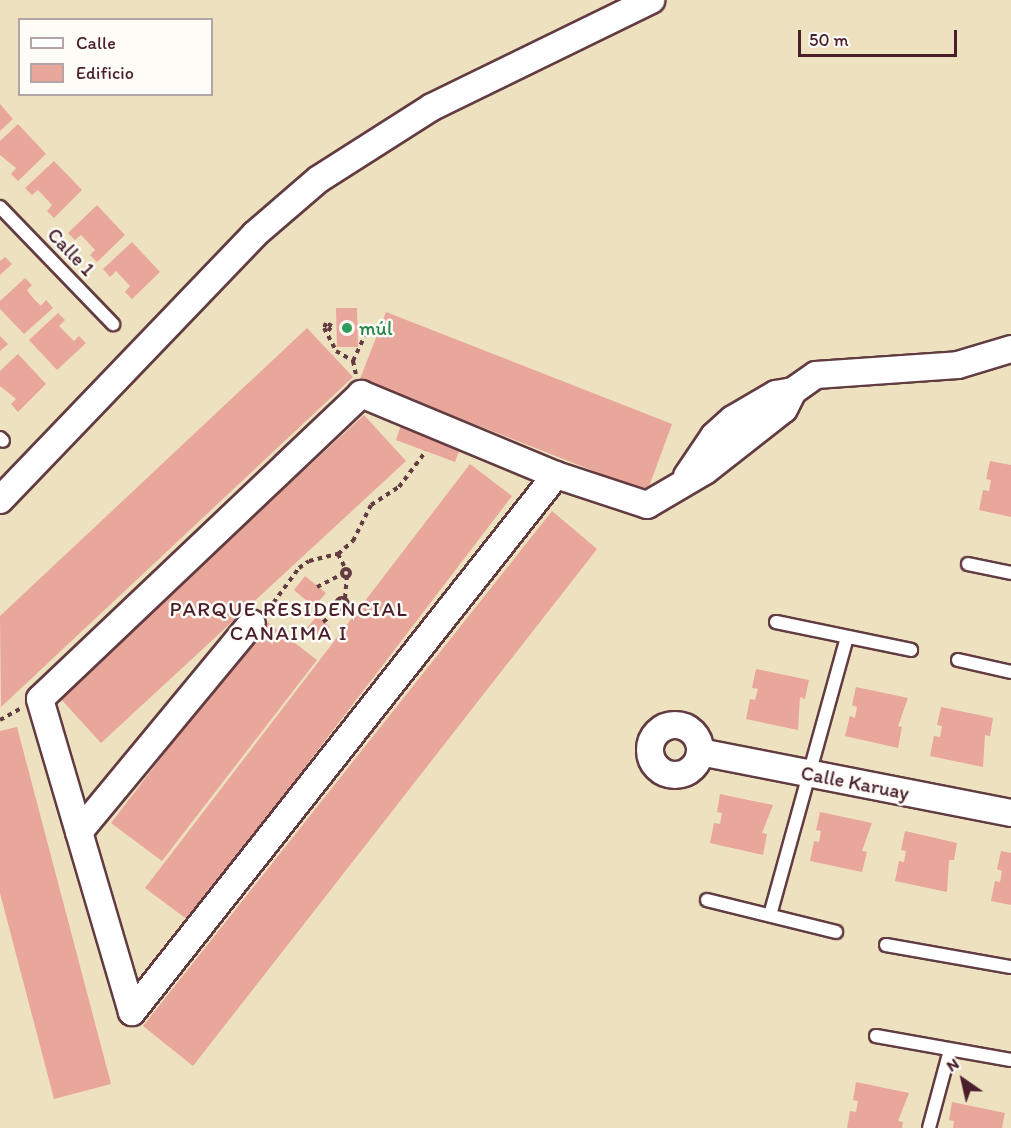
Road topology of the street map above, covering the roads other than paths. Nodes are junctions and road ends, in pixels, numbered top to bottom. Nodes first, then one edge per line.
1 (651, 0) edge
2 (0, 207) edge
3 (113, 324) dead end
4 (1011, 349) edge
5 (556, 476) junction
6 (0, 500) edge
7 (968, 564) dead end
8 (1011, 573) edge
9 (776, 622) dead end
10 (252, 623) road end
11 (847, 637) junction
12 (911, 651) dead end
13 (958, 660) dead end
14 (1011, 672) edge
15 (700, 752) dead end
16 (809, 775) junction
17 (1011, 813) edge
18 (79, 832) junction
19 (707, 900) dead end
20 (770, 915) junction
21 (836, 932) dead end
22 (886, 945) dead end
23 (1011, 968) edge
24 (876, 1036) dead end
25 (950, 1050) junction
26 (1011, 1060) edge
27 (929, 1128) edge

1 - 6 street
2 - 3 lane, Calle 1
4 - 5 street
5 - 18 street
5 - 18 street
7 - 8 lane
9 - 11 lane
10 - 18 street
11 - 12 lane
11 - 16 lane
13 - 14 lane
15 - 16 street, Calle Karuay
16 - 17 street, Calle Karuay
16 - 20 lane
19 - 20 lane
20 - 21 lane
22 - 23 lane
24 - 25 lane
25 - 26 lane
25 - 27 lane

